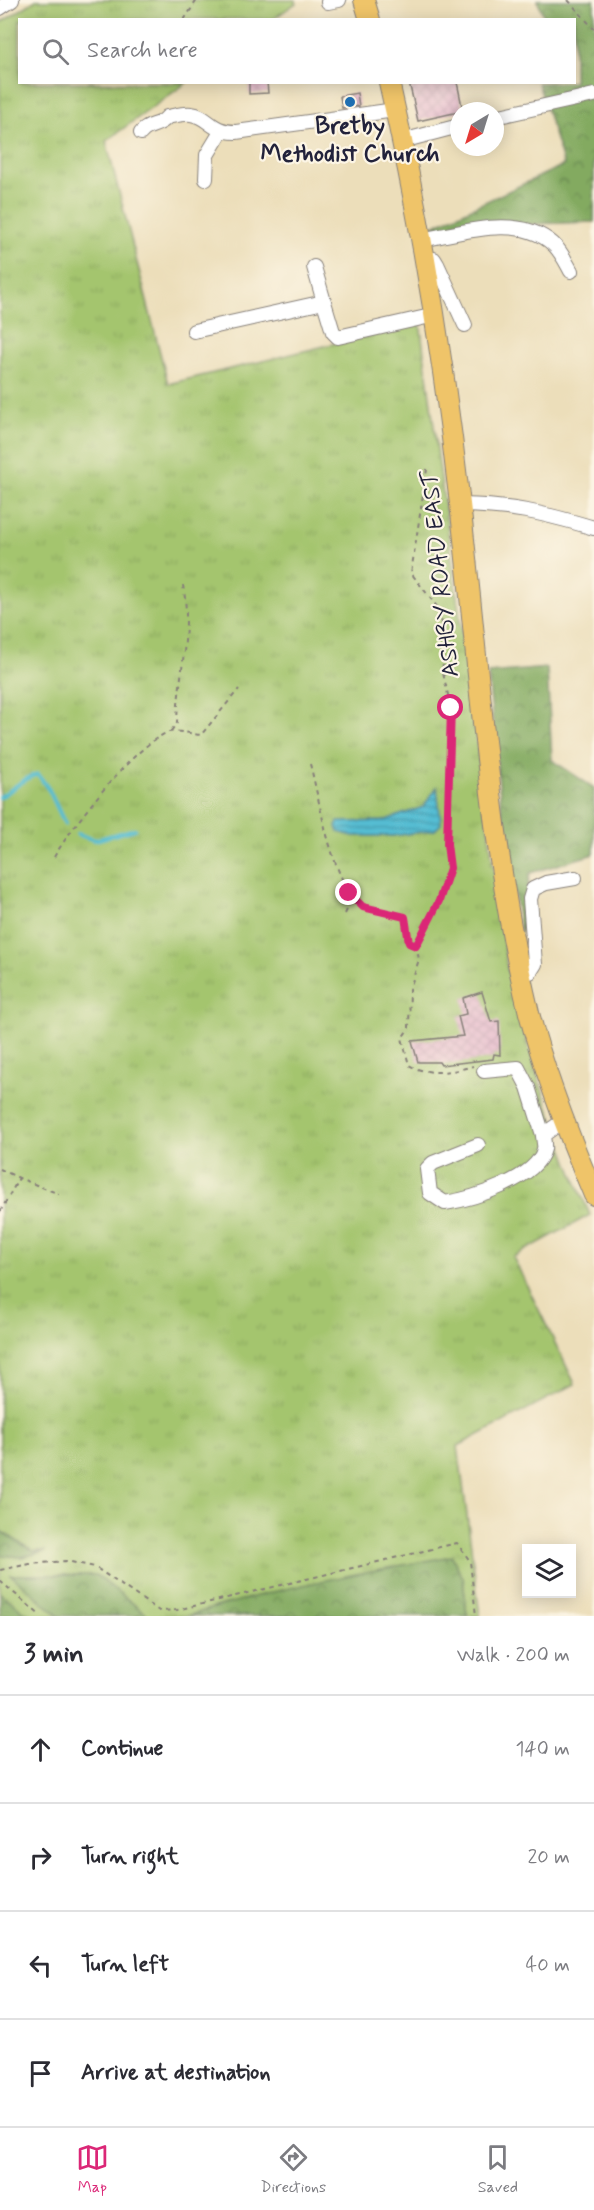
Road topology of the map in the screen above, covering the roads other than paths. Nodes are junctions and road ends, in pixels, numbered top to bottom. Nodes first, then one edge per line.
1 (12, 0) edge
2 (364, 0) edge
3 (0, 8) edge
4 (369, 18) edge
5 (389, 84) edge
6 (594, 95) edge
7 (395, 110) junction
8 (504, 115) edge
9 (450, 128) edge
10 (221, 132) junction
11 (141, 133) dead end
12 (402, 141) junction
13 (206, 179) dead end
14 (422, 243) junction
15 (314, 267) dead end
16 (571, 271) dead end
17 (324, 302) junction
18 (435, 315) junction
19 (465, 325) dead end
20 (194, 331) dead end
21 (460, 506) junction
22 (594, 528) edge
23 (576, 878) dead end
24 (521, 973) junction
25 (480, 1068) road end
26 (563, 1121) junction
27 (543, 1136) junction
28 (478, 1145) dead end
29 (594, 1195) edge

1 - 3 street
2 - 4 highway
5 - 7 highway, ASHBY ROAD EAST
6 - 8 street
7 - 10 street
7 - 12 highway, ASHBY ROAD EAST
9 - 12 street
10 - 11 street
10 - 13 street
12 - 14 highway, ASHBY ROAD EAST
14 - 16 street
14 - 18 highway, ASHBY ROAD EAST
14 - 19 street
15 - 17 street
17 - 18 street
17 - 20 street
18 - 21 highway, ASHBY ROAD EAST
21 - 22 street
21 - 24 highway, ASHBY ROAD EAST
23 - 24 street
24 - 26 highway, ASHBY ROAD EAST
25 - 27 street
26 - 27 street
26 - 29 highway, ASHBY ROAD EAST
27 - 28 street

